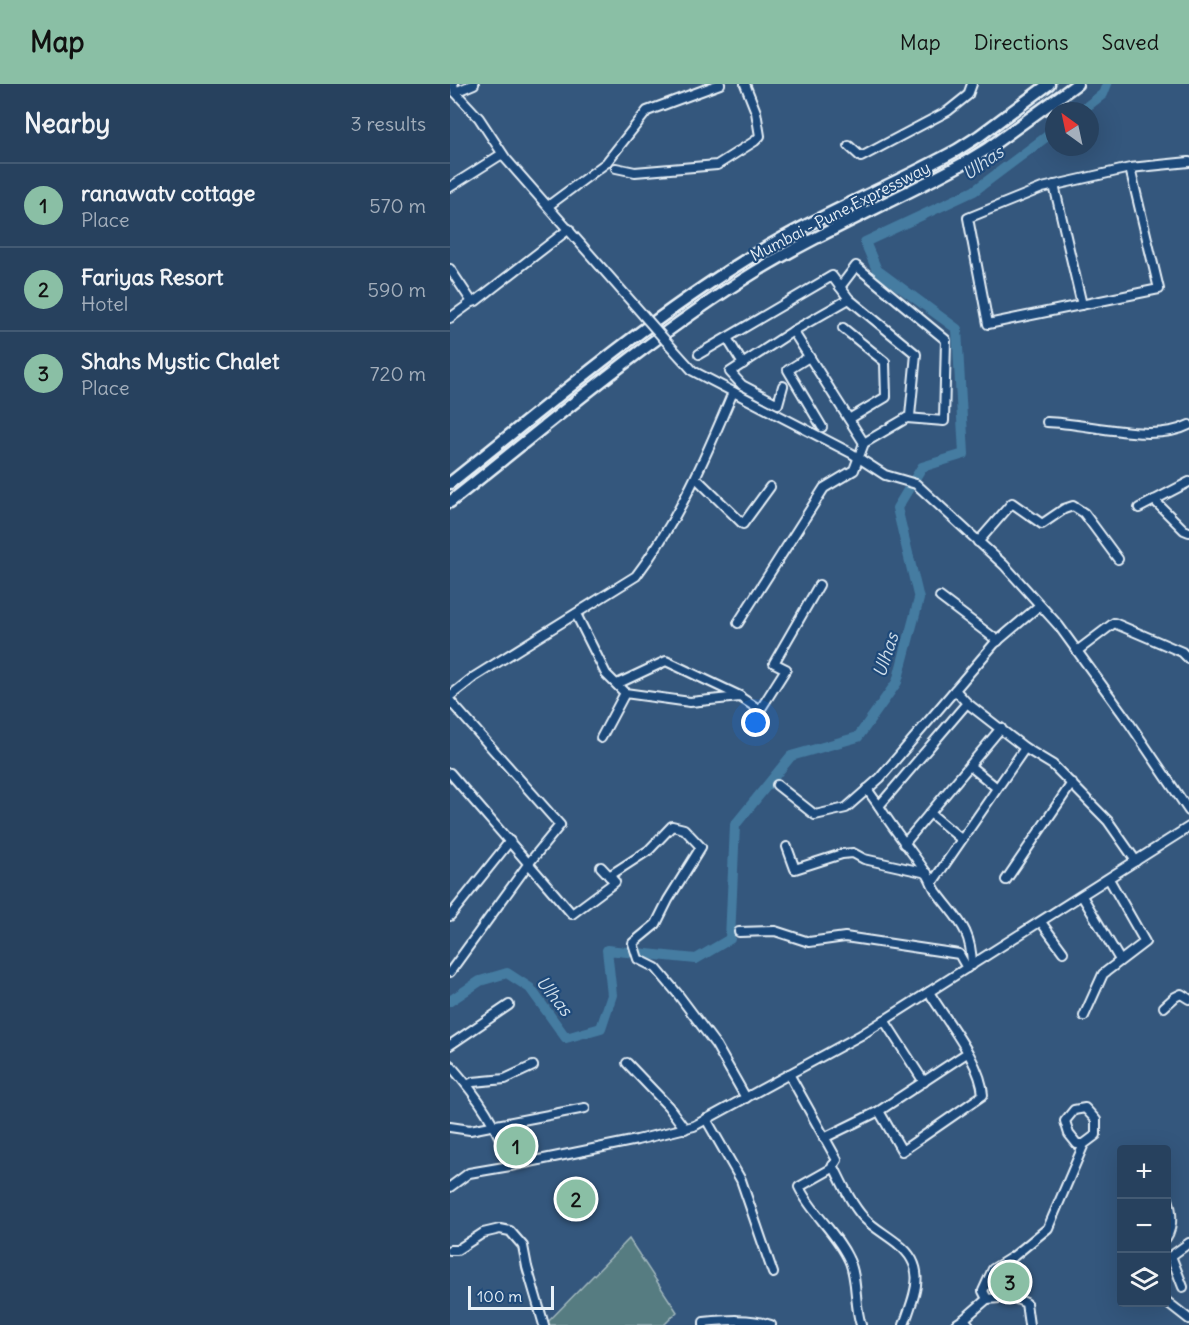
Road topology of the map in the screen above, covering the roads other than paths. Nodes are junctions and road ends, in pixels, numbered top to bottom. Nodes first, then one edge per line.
1 (474, 84) edge
2 (720, 84) edge
3 (745, 84) edge
4 (972, 84) edge
5 (1049, 84) edge
6 (1077, 84) edge
7 (454, 88) edge
8 (849, 146) dead end
9 (502, 154) junction
10 (1189, 162) edge
11 (616, 168) dead end
12 (1130, 168) junction
13 (1054, 185) junction
14 (450, 187) edge
15 (548, 206) junction
16 (569, 229) junction
17 (450, 269) edge
18 (840, 287) junction
19 (849, 299) junction
20 (472, 302) junction
21 (1082, 304) junction
22 (450, 318) edge
23 (843, 328) dead end
24 (793, 331) junction
25 (726, 338) junction
26 (699, 354) dead end
27 (809, 357) junction
28 (743, 364) junction
29 (783, 386) dead end
30 (733, 392) junction
31 (907, 417) junction
32 (849, 419) junction
33 (1047, 422) dead end
34 (1189, 424) edge
35 (822, 427) dead end
36 (864, 443) junction
37 (859, 459) junction
38 (696, 478) junction
39 (1189, 482) edge
40 (450, 483) edge
41 (770, 487) dead end
42 (1154, 500) junction
43 (450, 502) edge
44 (1140, 508) dead end
45 (1189, 532) edge
46 (978, 542) junction
47 (1118, 559) dead end
48 (819, 585) dead end
49 (940, 597) dead end
50 (1040, 605) junction
51 (576, 614) junction
52 (738, 623) dead end
53 (998, 640) junction
54 (1077, 651) junction
55 (1189, 659) edge
56 (617, 684) junction
57 (955, 690) junction
58 (625, 693) junction
59 (450, 696) edge
60 (740, 697) junction
61 (450, 701) edge
62 (966, 704) junction
63 (1001, 728) junction
64 (601, 738) dead end
65 (1025, 748) junction
66 (970, 766) junction
67 (450, 773) edge
68 (1072, 783) junction
69 (777, 785) dead end
70 (997, 788) junction
71 (867, 789) junction
72 (879, 806) junction
73 (1189, 812) edge
74 (930, 813) junction
75 (1189, 827) edge
76 (961, 839) junction
77 (510, 841) junction
78 (904, 844) junction
79 (787, 847) dead end
80 (1136, 861) junction
81 (529, 863) junction
82 (601, 867) dead end
83 (927, 873) junction
84 (609, 876) junction
85 (1109, 879) junction
86 (1006, 880) dead end
87 (932, 883) junction
88 (1082, 896) junction
89 (450, 916) edge
90 (1041, 922) junction
91 (739, 932) dead end
92 (1063, 952) dead end
93 (1120, 960) junction
94 (970, 967) junction
95 (450, 972) edge
96 (929, 992) junction
97 (1189, 999) edge
98 (509, 1005) dead end
99 (1164, 1007) dead end
100 (1084, 1016) dead end
101 (884, 1020) junction
102 (450, 1045) edge
103 (967, 1053) junction
104 (627, 1064) dead end
105 (450, 1065) edge
106 (533, 1066) dead end
107 (789, 1074) junction
108 (924, 1082) junction
109 (468, 1085) junction
110 (746, 1098) junction
111 (585, 1108) dead end
112 (879, 1112) junction
113 (706, 1119) junction
114 (495, 1125) junction
115 (450, 1127) edge
116 (685, 1129) junction
117 (824, 1138) junction
118 (1084, 1144) junction
119 (833, 1165) junction
120 (510, 1166) junction
121 (450, 1187) edge
122 (1189, 1243) edge
123 (450, 1250) edge
124 (535, 1271) dead end
125 (773, 1273) dead end
126 (532, 1282) junction
127 (1183, 1287) dead end
128 (987, 1299) junction
129 (1171, 1304) edge
130 (1189, 1319) edge
131 (967, 1322) edge
132 (544, 1325) edge
133 (704, 1325) edge
134 (771, 1325) edge
135 (861, 1325) edge
136 (904, 1325) edge
137 (955, 1325) edge
138 (1029, 1325) edge

1 - 7 street
2 - 15 street
3 - 11 street
4 - 8 street
5 - 40 highway, Mumbai - Pune Expressway
6 - 43 highway, Mumbai - Pune Expressway
7 - 9 street
9 - 14 street
9 - 15 street
10 - 12 street
12 - 13 street
12 - 21 street
13 - 21 street
13 - 21 street
15 - 16 street
16 - 20 street
16 - 30 street, bridge
17 - 20 street
18 - 19 street
18 - 25 street
18 - 31 street
19 - 24 street
19 - 31 street
20 - 22 street
23 - 32 street
24 - 27 street
24 - 28 street
25 - 26 street
25 - 28 street
27 - 32 street
27 - 35 street
28 - 29 street
30 - 37 street
30 - 38 street
31 - 36 street
32 - 36 street
33 - 34 street
36 - 37 street
37 - 46 street
37 - 52 street
38 - 41 street
38 - 51 street
39 - 42 street
42 - 44 street
42 - 45 street
46 - 47 street
46 - 50 street
48 - 60 street
49 - 53 street
50 - 53 street
50 - 54 street
51 - 56 street
51 - 59 street
53 - 57 street
54 - 55 street
54 - 73 street
56 - 58 street
56 - 60 street
57 - 62 street
57 - 71 street
58 - 60 street
58 - 64 street
61 - 81 street
62 - 63 street
62 - 72 street
63 - 65 street
63 - 66 street
65 - 68 street
65 - 70 street
66 - 70 street
66 - 74 street
67 - 77 street
68 - 80 street
68 - 86 street
69 - 71 street
70 - 76 street
71 - 72 street
72 - 78 street
74 - 76 street
74 - 78 street
75 - 80 street
76 - 87 street
77 - 81 street
77 - 89 street
78 - 83 street
79 - 83 street
80 - 85 street
81 - 84 street
81 - 95 street
82 - 84 street
83 - 87 street
84 - 110 street
85 - 88 street
85 - 93 street
87 - 94 street
88 - 90 street
88 - 93 street
90 - 92 street
90 - 94 street
91 - 94 street
93 - 100 street
94 - 96 street
96 - 101 street
96 - 103 street
97 - 99 street
98 - 102 street
101 - 107 street
101 - 108 street
103 - 108 street
103 - 112 street
104 - 116 street
105 - 109 street
106 - 109 street
107 - 110 street
107 - 117 street
108 - 112 street
109 - 114 street
110 - 113 street
111 - 114 street
112 - 117 street
113 - 116 street
113 - 125 street
114 - 115 street
114 - 120 street
116 - 120 street
117 - 119 street
118 - 118 street
118 - 128 street
119 - 135 street
119 - 136 street
120 - 121 street
122 - 127 street
123 - 126 street
124 - 126 street
126 - 132 street
128 - 131 street
128 - 138 street
129 - 130 street
131 - 137 street
133 - 134 street

